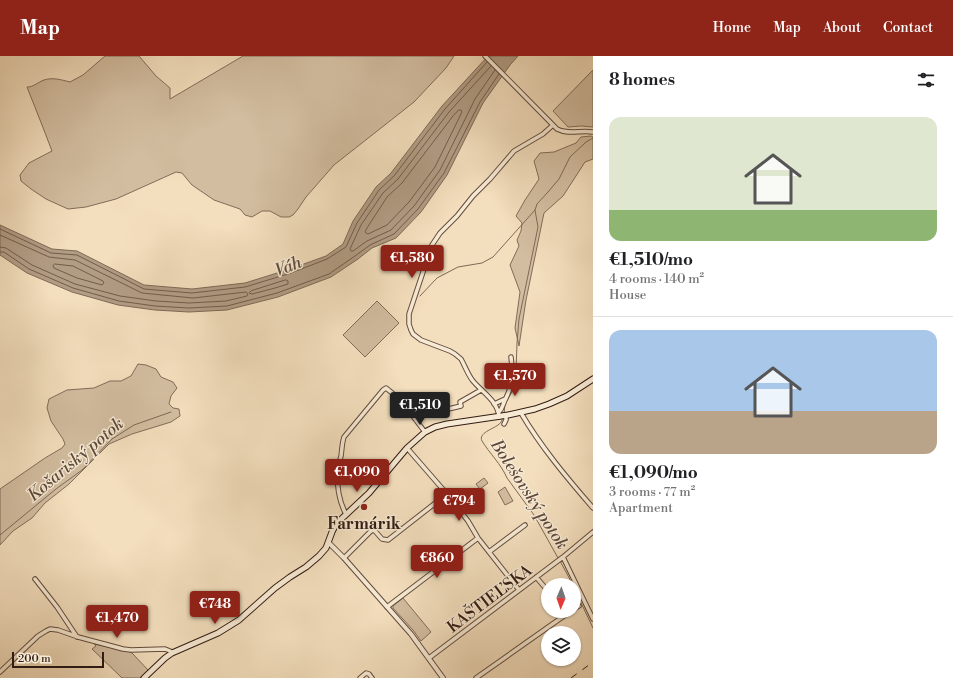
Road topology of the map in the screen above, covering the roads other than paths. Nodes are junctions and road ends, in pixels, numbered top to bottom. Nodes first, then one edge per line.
1 (484, 56) edge
2 (553, 125) junction
3 (593, 132) edge
4 (511, 357) dead end
5 (593, 379) edge
6 (481, 390) junction
7 (505, 399) junction
8 (440, 402) dead end
9 (494, 404) junction
10 (521, 413) junction
11 (502, 415) junction
12 (504, 424) dead end
13 (425, 432) junction
14 (407, 448) junction
15 (447, 494) junction
16 (593, 508) edge
17 (346, 514) junction
18 (524, 525) dead end
19 (593, 532) edge
20 (478, 538) junction
21 (328, 542) junction
22 (489, 552) junction
23 (344, 558) junction
24 (560, 558) junction
25 (536, 577) junction
26 (35, 579) dead end
27 (541, 583) edge
28 (519, 590) junction
29 (388, 608) junction
30 (557, 618) edge
31 (593, 619) edge
32 (78, 637) junction
33 (172, 653) junction
34 (429, 658) junction
35 (0, 672) edge
36 (144, 678) edge
37 (360, 678) edge
38 (372, 678) edge
39 (444, 678) edge
40 (476, 678) edge

1 - 2 street
2 - 3 street
2 - 6 street
4 - 7 street
5 - 10 main road
6 - 8 street
6 - 9 street
7 - 9 street
7 - 11 street
9 - 11 street
10 - 11 main road
10 - 16 street
11 - 12 street
11 - 13 main road
13 - 14 main road
13 - 17 street
14 - 15 street
14 - 17 main road
15 - 20 street
15 - 23 street
17 - 21 main road
18 - 22 street
19 - 24 street, KAŠTIEĽSKA
20 - 22 street
20 - 29 street
21 - 23 street
21 - 33 main road
22 - 28 street
23 - 29 street
24 - 25 street, KAŠTIEĽSKA
24 - 31 street
25 - 27 street
25 - 28 street, KAŠTIEĽSKA
26 - 32 street
28 - 34 street, KAŠTIEĽSKA
29 - 34 street
30 - 40 street
32 - 33 street
32 - 35 street
33 - 36 main road
34 - 39 street
37 - 38 street

